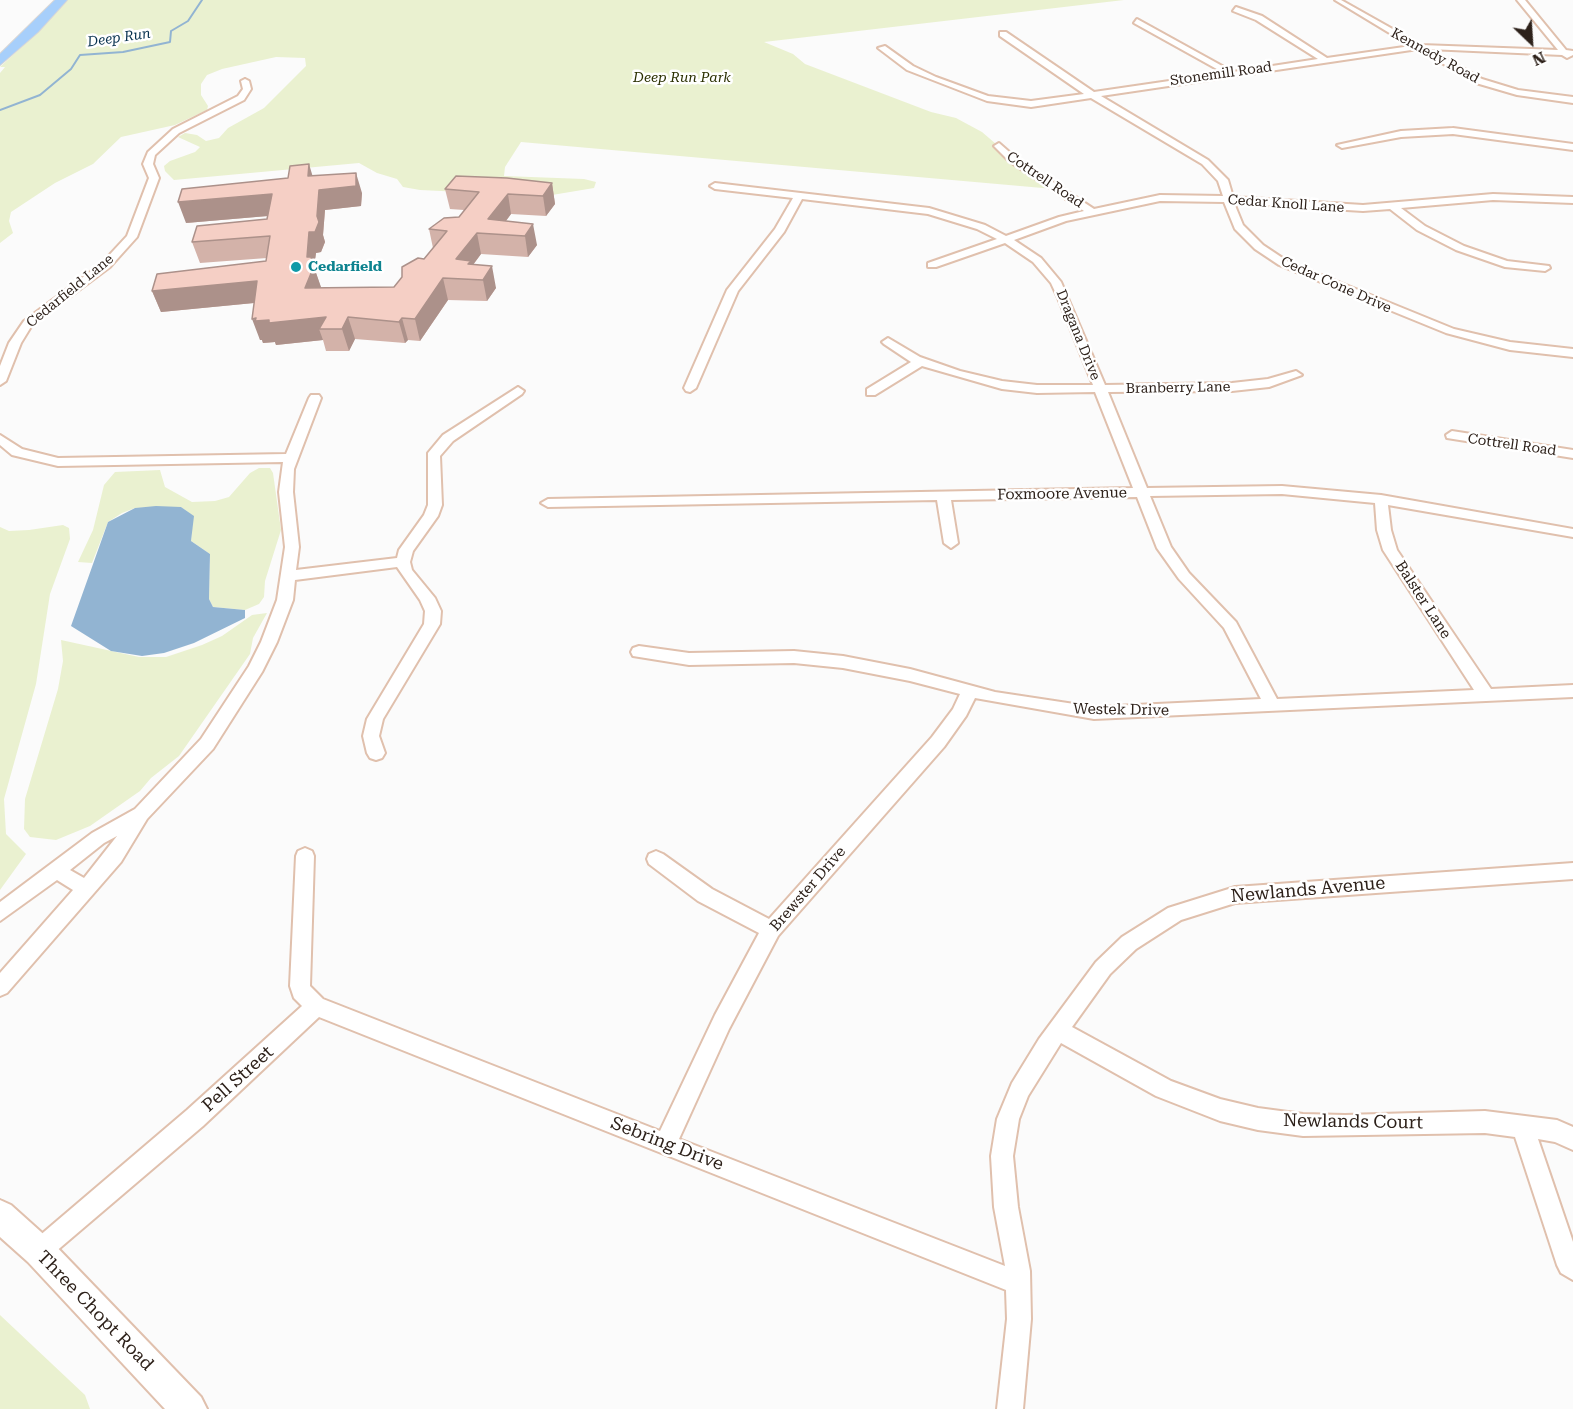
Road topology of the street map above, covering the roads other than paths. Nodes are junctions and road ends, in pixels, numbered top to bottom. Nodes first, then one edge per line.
1 (47, 0) edge
2 (61, 0) edge
3 (1521, 0) edge
4 (1338, 1) edge
5 (1236, 9) dead end
6 (1137, 21) dead end
7 (1003, 34) dead end
8 (1418, 47) junction
9 (0, 48) edge
10 (882, 48) dead end
11 (1563, 52) junction
12 (1573, 53) edge
13 (1324, 60) junction
14 (0, 61) edge
15 (1573, 64) edge
16 (1230, 73) junction
17 (245, 81) dead end
18 (1092, 95) junction
19 (1573, 100) edge
20 (1342, 145) dead end
21 (999, 146) dead end
22 (1573, 147) edge
23 (715, 186) dead end
24 (799, 196) junction
25 (1229, 200) junction
26 (1573, 200) edge
27 (1394, 207) junction
28 (1092, 212) junction
29 (1005, 238) junction
30 (932, 265) dead end
31 (1545, 268) dead end
32 (888, 342) dead end
33 (1573, 353) edge
34 (920, 362) junction
35 (1296, 375) dead end
36 (0, 381) edge
37 (690, 388) dead end
38 (1101, 390) junction
39 (518, 391) dead end
40 (871, 393) dead end
41 (315, 398) dead end
42 (1452, 435) dead end
43 (0, 439) edge
44 (1573, 454) edge
45 (290, 458) junction
46 (1141, 492) junction
47 (943, 496) junction
48 (1381, 499) junction
49 (548, 503) dead end
50 (1573, 533) edge
51 (951, 543) dead end
52 (403, 562) junction
53 (289, 576) junction
54 (639, 652) dead end
55 (970, 691) junction
56 (1573, 691) edge
57 (1485, 693) junction
58 (1272, 705) junction
59 (376, 753) dead end
60 (141, 813) junction
61 (305, 856) dead end
62 (656, 859) dead end
63 (55, 870) junction
64 (1573, 871) edge
65 (86, 888) junction
66 (0, 913) edge
67 (771, 930) junction
68 (0, 987) edge
69 (316, 1006) junction
70 (1058, 1030) junction
71 (1523, 1127) junction
72 (1573, 1139) edge
73 (666, 1143) junction
74 (0, 1216) edge
75 (39, 1251) junction
76 (1573, 1268) edge
77 (1018, 1283) junction
78 (189, 1409) edge
79 (1010, 1409) edge

1 - 9 main road
2 - 14 main road
3 - 11 street
4 - 8 street, Kennedy Road
5 - 13 street
6 - 16 street
7 - 18 street, Cedar Cone Drive
8 - 11 street, Stonemill Road
8 - 13 street, Stonemill Road
8 - 19 street, Kennedy Road
10 - 18 street, Stonemill Road
11 - 12 street, Stonemill Road
11 - 15 street
13 - 16 street, Stonemill Road
16 - 18 street, Stonemill Road
17 - 36 street, Cedarfield Lane
18 - 25 street, Cedar Cone Drive
20 - 22 street
21 - 28 street, Cottrell Road
23 - 24 street, Dragana Drive
24 - 29 street, Dragana Drive
24 - 37 street
25 - 27 street, Cedar Knoll Lane
25 - 28 street, Cedar Knoll Lane
25 - 33 street, Cedar Cone Drive
26 - 27 street, Cedar Knoll Lane
27 - 31 street
28 - 29 street, Cedar Knoll Lane
29 - 30 street, Cedar Knoll Lane
29 - 38 street, Dragana Drive
32 - 34 street, Branberry Lane
34 - 38 street, Branberry Lane
34 - 40 street
35 - 38 street, Branberry Lane
38 - 46 street, Dragana Drive
39 - 52 street
41 - 45 street
42 - 44 street, Cottrell Road
43 - 45 street
45 - 53 street
46 - 47 street, Foxmoore Avenue
46 - 48 street, Foxmoore Avenue
46 - 58 street, Dragana Drive
47 - 49 street, Foxmoore Avenue
47 - 51 street
48 - 50 street, Foxmoore Avenue
48 - 57 street, Balster Lane
52 - 53 street
52 - 59 street
53 - 60 street
54 - 55 street, Westek Drive
55 - 58 street, Westek Drive
55 - 67 street, Brewster Drive
56 - 57 street, Westek Drive
57 - 58 street, Westek Drive
60 - 63 street
60 - 65 street
61 - 69 street
62 - 67 street
63 - 65 street
63 - 66 street
64 - 70 street, Newlands Avenue
65 - 68 street
67 - 73 street, Brewster Drive
69 - 73 street, Sebring Drive
69 - 75 street, Pell Street
70 - 71 street, Newlands Court
70 - 77 street, Newlands Avenue
71 - 72 street, Newlands Court
71 - 76 street
73 - 77 street, Sebring Drive
74 - 75 main road, Three Chopt Road
75 - 78 main road, Three Chopt Road
77 - 79 street, Newlands Avenue

